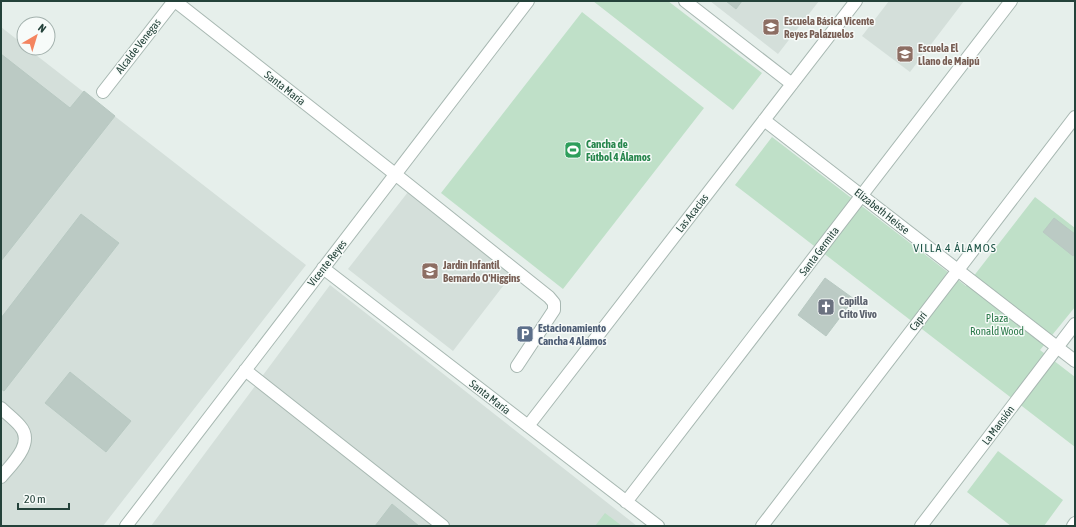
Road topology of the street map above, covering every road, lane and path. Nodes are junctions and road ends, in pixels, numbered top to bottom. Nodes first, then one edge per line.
1 (174, 1) edge
2 (528, 1) edge
3 (685, 1) edge
4 (856, 1) edge
5 (1011, 1) edge
6 (792, 84) junction
7 (103, 92) dead end
8 (1075, 117) edge
9 (764, 120) junction
10 (395, 174) junction
11 (861, 195) junction
12 (323, 268) junction
13 (958, 270) junction
14 (1075, 324) edge
15 (1057, 347) junction
16 (1075, 361) edge
17 (517, 366) dead end
18 (245, 370) junction
19 (1, 408) edge
20 (528, 426) junction
21 (1, 477) edge
22 (626, 502) junction
23 (1075, 523) edge
24 (126, 526) edge
25 (443, 526) edge
26 (658, 526) edge
27 (762, 526) edge
28 (921, 526) edge
29 (1072, 526) edge

1 - 7 street, Alcalde Venegas
1 - 10 street, Santa María
2 - 10 street, Vicente Reyes
3 - 6 street
4 - 6 street, Las Acacias
5 - 11 street, Santa Germita
6 - 9 street, Las Acacias
8 - 13 street, Capri
9 - 11 street, Elizabeth Heisse
9 - 20 street, Las Acacias
10 - 12 street, Vicente Reyes
10 - 17 street, Santa María
11 - 13 street, Elizabeth Heisse
11 - 22 street, Santa Germita
12 - 18 street, Vicente Reyes
12 - 20 street, Santa María
13 - 15 street, Elizabeth Heisse
13 - 27 street, Capri
14 - 15 street, La Mansión
15 - 16 street, Elizabeth Heisse
15 - 28 street, La Mansión
18 - 24 street, Vicente Reyes
18 - 25 street
19 - 21 street
20 - 22 street, Santa María
22 - 26 street, Santa María
23 - 29 street

